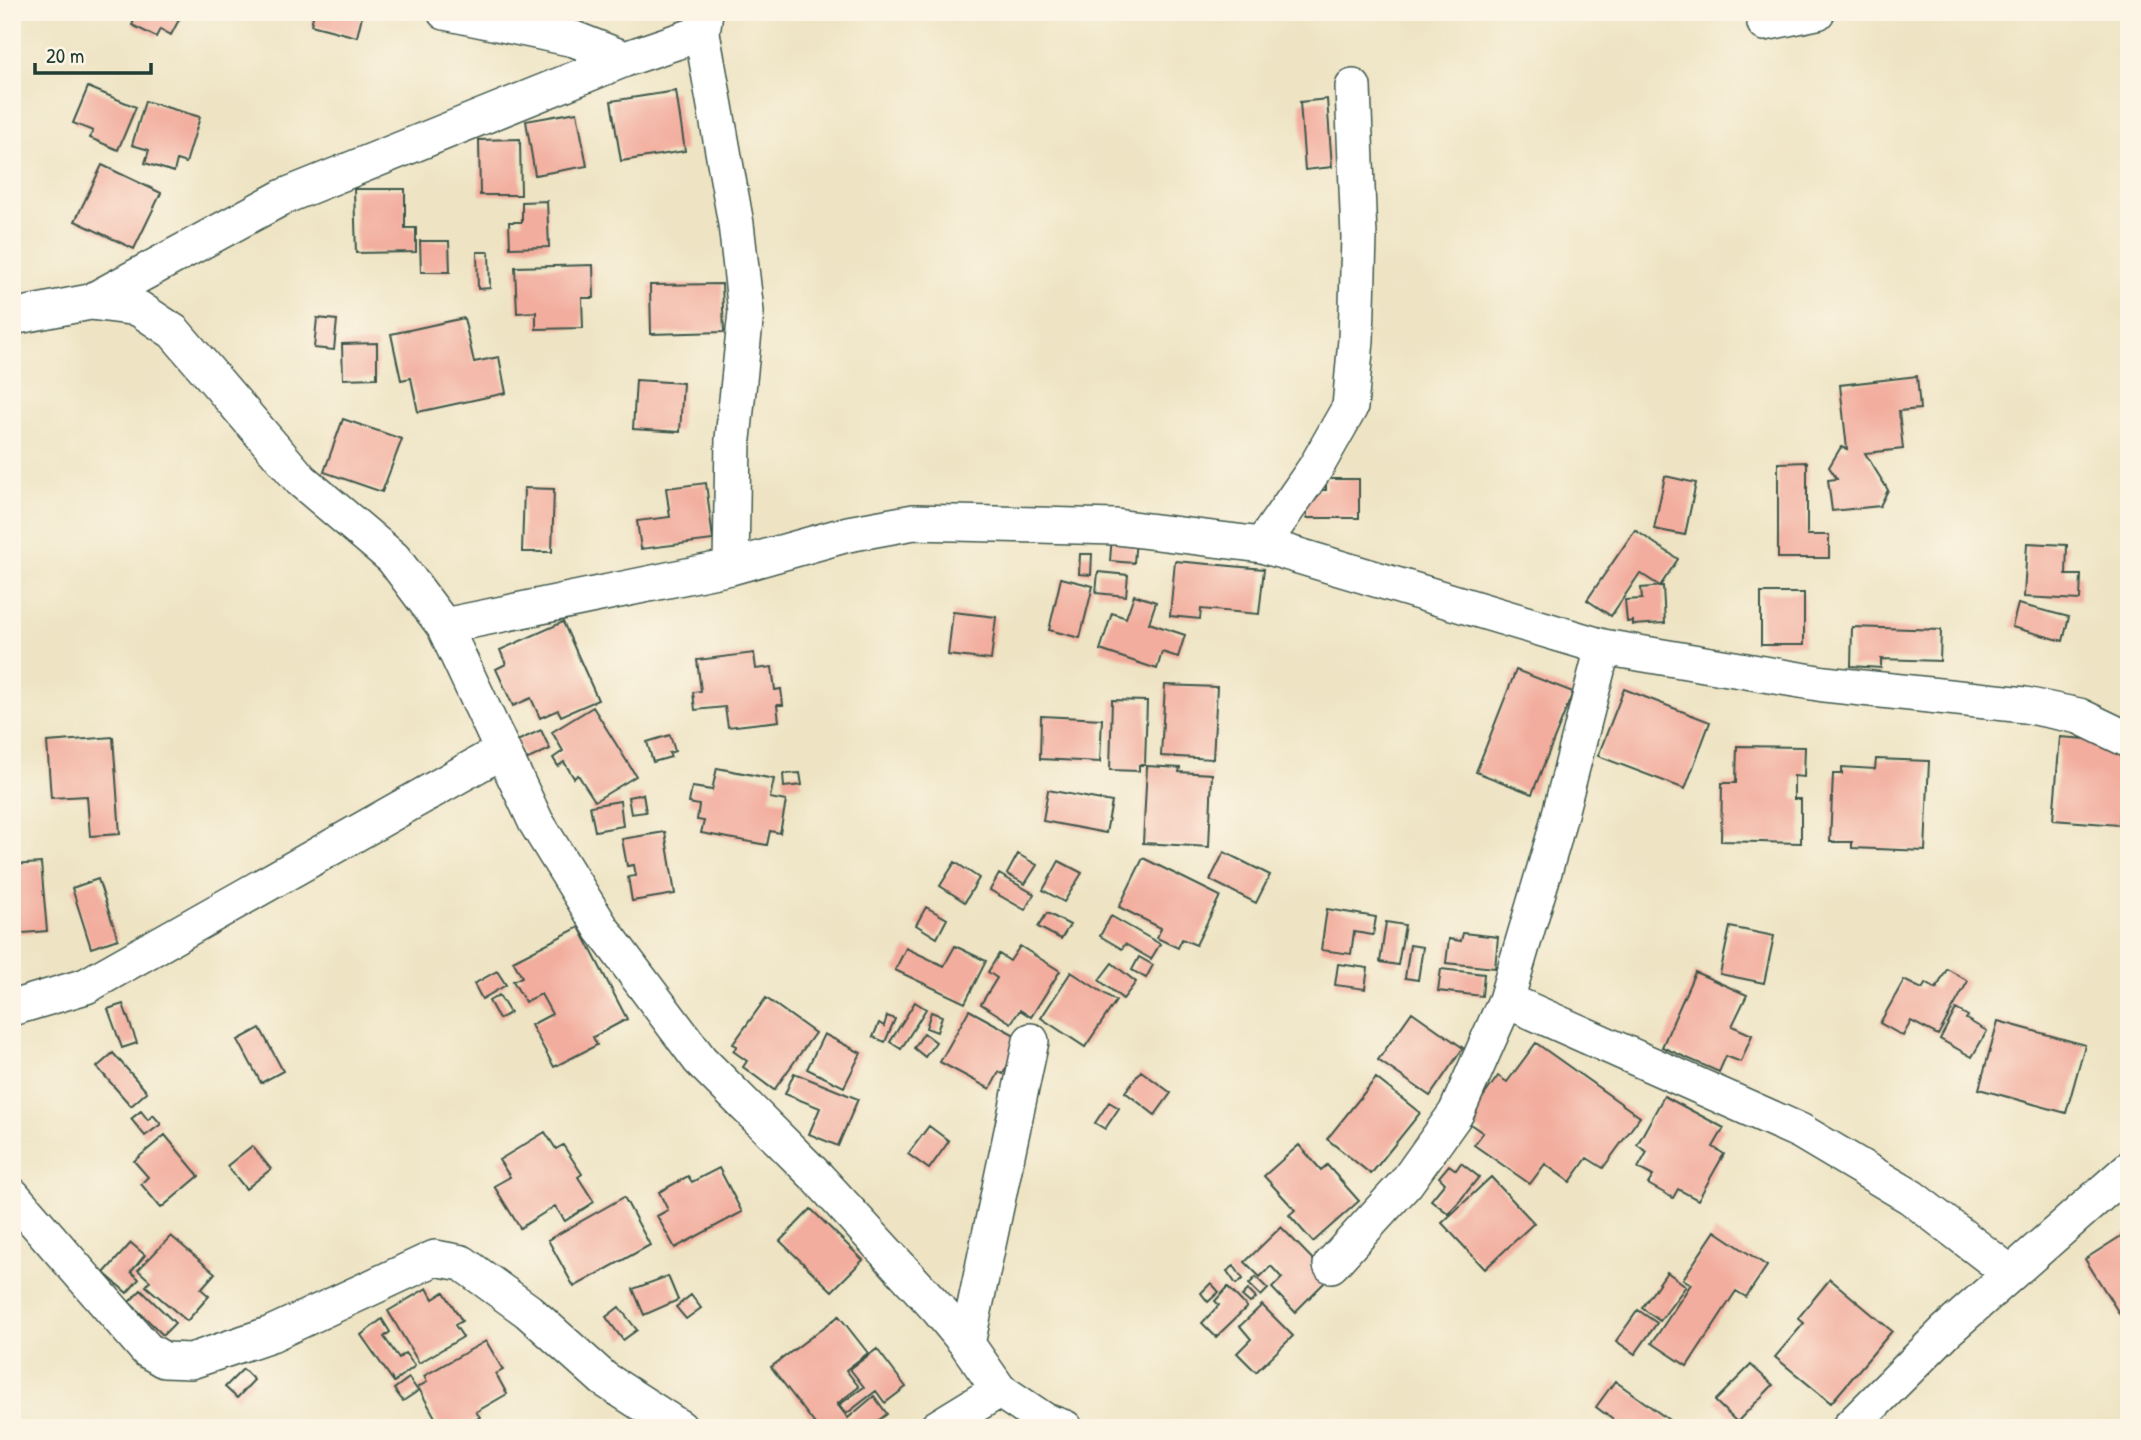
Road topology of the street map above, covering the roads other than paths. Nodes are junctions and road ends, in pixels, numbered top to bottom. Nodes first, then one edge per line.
1 (445, 12) edge
2 (1817, 12) edge
3 (704, 23) edge
4 (1765, 23) dead end
5 (625, 59) junction
6 (1353, 87) dead end
7 (90, 302) junction
8 (12, 317) edge
9 (1262, 545) junction
10 (731, 567) junction
11 (444, 626) junction
12 (1603, 647) junction
13 (2129, 740) edge
14 (502, 751) junction
15 (1506, 1000) junction
16 (12, 1008) edge
17 (1031, 1041) dead end
18 (2129, 1169) edge
19 (12, 1195) edge
20 (1331, 1265) dead end
21 (2010, 1273) junction
22 (967, 1344) junction
23 (999, 1390) junction
24 (680, 1428) edge
25 (937, 1428) edge
26 (1065, 1428) edge
27 (1849, 1428) edge

1 - 5 street
2 - 4 street
3 - 5 street
3 - 10 street
5 - 7 street
6 - 9 street
7 - 8 street
7 - 11 street
9 - 10 street
9 - 12 street
10 - 11 street
11 - 14 street
12 - 13 street
12 - 15 street
14 - 16 street
14 - 22 street
15 - 20 street
15 - 21 street
17 - 22 street
18 - 21 street
19 - 24 street
21 - 27 street
22 - 23 street
23 - 25 street
23 - 26 street

